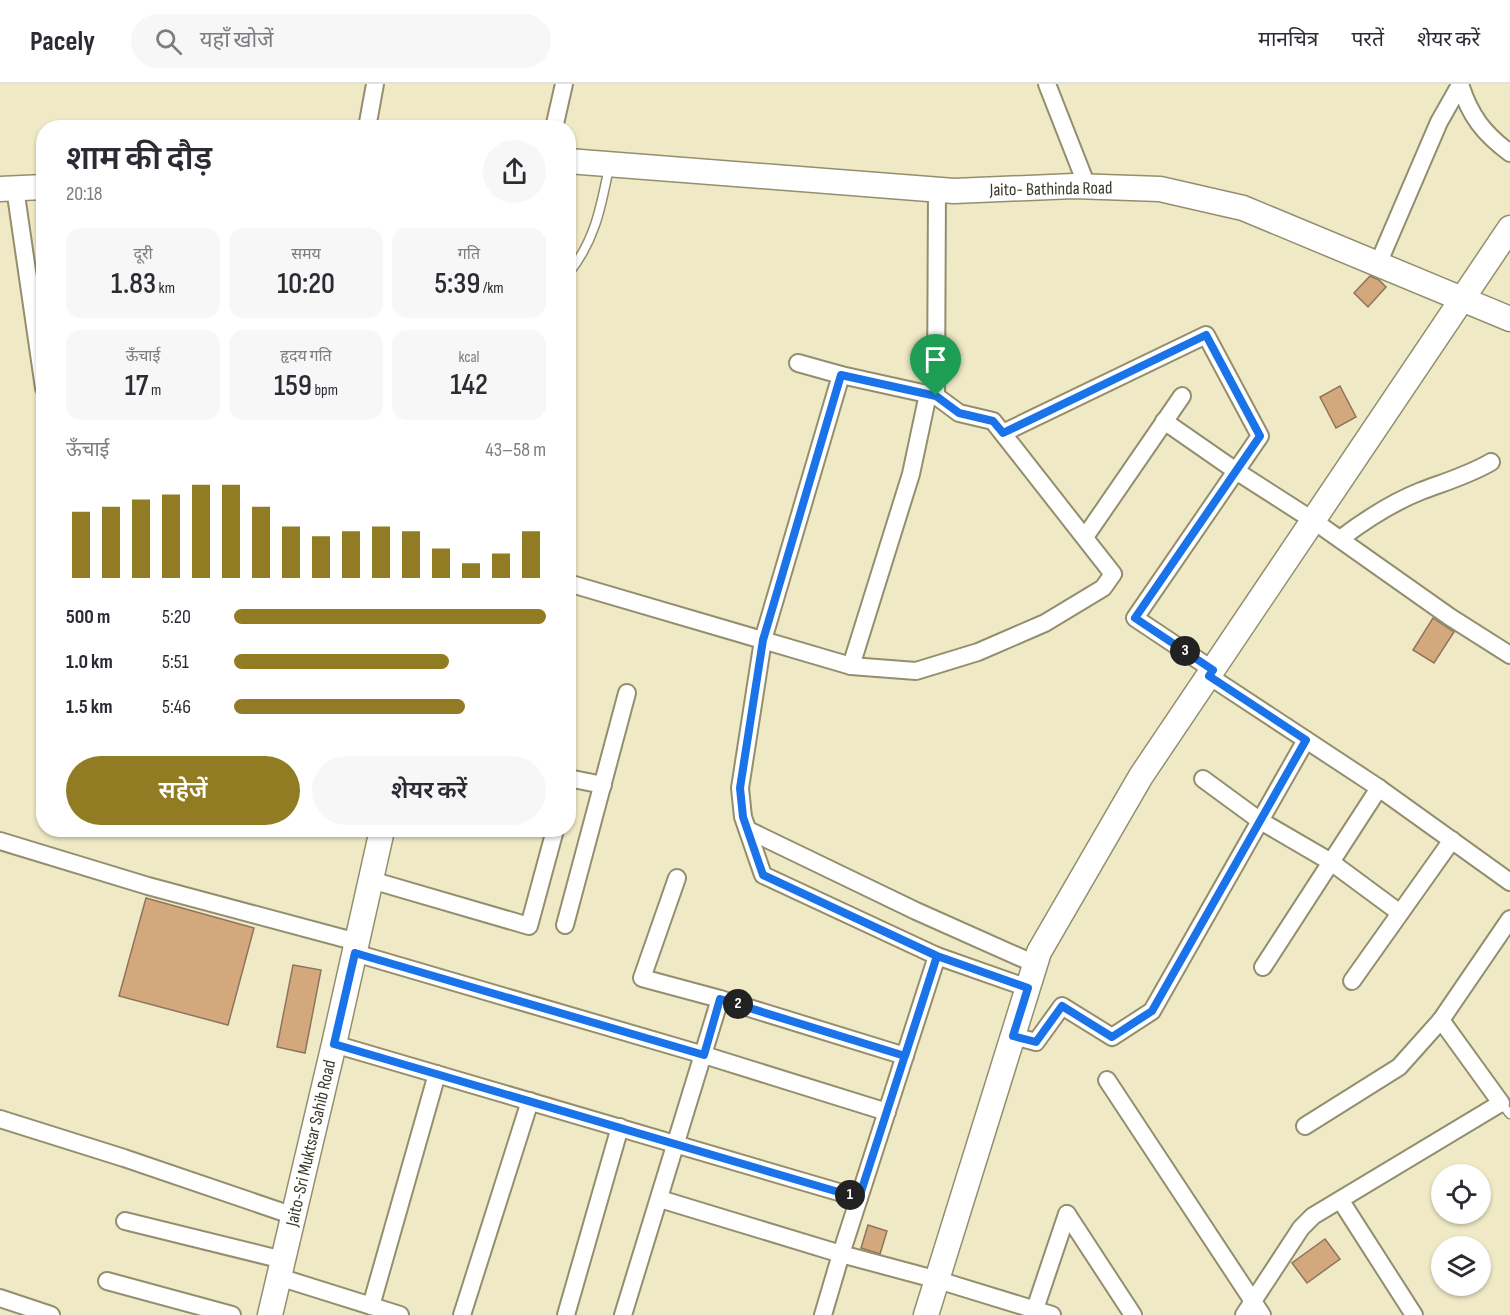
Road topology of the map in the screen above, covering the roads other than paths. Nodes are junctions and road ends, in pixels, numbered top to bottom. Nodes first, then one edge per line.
1 (375, 84) edge
2 (564, 84) edge
3 (1047, 84) edge
4 (1460, 85) edge
5 (368, 120) edge
6 (556, 120) edge
7 (1510, 153) edge
8 (576, 162) edge
9 (610, 164) junction
10 (1088, 186) junction
11 (36, 187) edge
12 (7, 189) edge
13 (937, 189) junction
14 (1510, 228) edge
15 (1378, 264) junction
16 (576, 265) edge
17 (1461, 299) junction
18 (1510, 319) edge
19 (36, 345) edge
20 (798, 363) dead end
21 (841, 375) junction
22 (932, 395) junction
23 (1182, 396) dead end
24 (1164, 421) junction
25 (1003, 433) junction
26 (1491, 462) dead end
27 (1236, 471) junction
28 (1314, 521) junction
29 (1084, 537) junction
30 (1340, 540) junction
31 (576, 585) edge
32 (763, 640) junction
33 (1510, 655) edge
34 (851, 666) junction
35 (1211, 673) junction
36 (627, 693) dead end
37 (1306, 740) junction
38 (576, 777) edge
39 (1203, 779) dead end
40 (603, 785) junction
41 (1379, 788) junction
42 (1259, 820) junction
43 (748, 830) junction
44 (380, 837) edge
45 (553, 837) edge
46 (1452, 840) junction
47 (0, 841) edge
48 (1330, 862) junction
49 (677, 878) dead end
50 (371, 880) junction
51 (1510, 882) edge
52 (1400, 913) junction
53 (566, 925) dead end
54 (1505, 930) edge
55 (356, 948) junction
56 (937, 956) junction
57 (1035, 964) junction
58 (1263, 967) dead end
59 (1352, 981) dead end
60 (1028, 988) junction
61 (720, 999) junction
62 (1441, 1020) junction
63 (1013, 1036) junction
64 (334, 1044) junction
65 (704, 1055) junction
66 (905, 1056) junction
67 (436, 1074) junction
68 (1107, 1080) dead end
69 (530, 1101) junction
70 (1506, 1109) edge
71 (887, 1112) junction
72 (0, 1119) edge
73 (1305, 1126) dead end
74 (620, 1127) junction
75 (677, 1144) junction
76 (660, 1198) junction
77 (859, 1198) junction
78 (1341, 1201) junction
79 (294, 1216) junction
80 (125, 1221) dead end
81 (841, 1254) junction
82 (281, 1269) junction
83 (938, 1280) junction
84 (107, 1281) dead end
85 (0, 1298) edge
86 (371, 1306) junction
87 (1253, 1311) edge
88 (1034, 1312) edge
89 (51, 1315) edge
90 (232, 1315) edge
91 (270, 1315) edge
92 (400, 1315) edge
93 (462, 1315) edge
94 (566, 1315) edge
95 (623, 1315) edge
96 (823, 1315) edge
97 (926, 1315) edge
98 (1052, 1315) edge
99 (1133, 1315) edge
100 (1414, 1315) edge

1 - 5 street
2 - 6 street
3 - 10 street
4 - 7 street
4 - 15 street
8 - 9 street, Jaito- Bathinda Road
9 - 13 street, Jaito- Bathinda Road
9 - 16 lane
10 - 13 street, Jaito- Bathinda Road
10 - 15 street, Jaito- Bathinda Road
11 - 12 street
12 - 19 street
13 - 22 street
14 - 17 street
15 - 17 street, Jaito- Bathinda Road
17 - 18 street, Jaito- Bathinda Road
17 - 28 street
20 - 21 street
21 - 22 street
21 - 32 street
22 - 25 street
22 - 34 street
23 - 24 street
24 - 27 street
24 - 29 street
25 - 27 street
25 - 29 street
26 - 30 street
27 - 28 street
27 - 35 street
28 - 30 street
28 - 35 street
29 - 34 street
30 - 33 street
31 - 32 street
32 - 34 street
32 - 43 street
35 - 37 street
35 - 57 street
36 - 40 street
37 - 41 street
37 - 42 street
38 - 40 street
39 - 42 street
40 - 53 street
41 - 46 street
41 - 48 street
42 - 48 street
42 - 63 street
43 - 56 street
43 - 57 street
44 - 50 street, Jaito-Sri Muktsar Sahib Road
45 - 50 street
46 - 51 street
46 - 52 street
47 - 55 street
48 - 52 street
48 - 58 street
49 - 61 street
50 - 55 street, Jaito-Sri Muktsar Sahib Road
52 - 59 street
54 - 62 street
55 - 64 street, Jaito-Sri Muktsar Sahib Road
55 - 65 street
56 - 60 street
56 - 66 street
57 - 60 street
60 - 63 street
61 - 65 street
61 - 66 street
62 - 70 street
62 - 73 street
63 - 83 street
64 - 67 street
64 - 79 street, Jaito-Sri Muktsar Sahib Road
65 - 71 street
65 - 75 street
66 - 71 street
67 - 69 street
67 - 86 street
68 - 87 street
69 - 74 street
69 - 93 street
70 - 78 street
71 - 77 street
72 - 79 street
74 - 75 street
74 - 94 street
75 - 76 street
75 - 77 street
76 - 81 street
76 - 95 street
77 - 81 street
78 - 87 street
78 - 100 street
79 - 82 street, Jaito-Sri Muktsar Sahib Road
80 - 82 street
81 - 83 street
81 - 96 street
82 - 86 street
82 - 91 street, Jaito-Sri Muktsar Sahib Road
83 - 88 street
83 - 97 street
84 - 90 street
85 - 89 street
86 - 92 street
88 - 98 street
88 - 99 street

